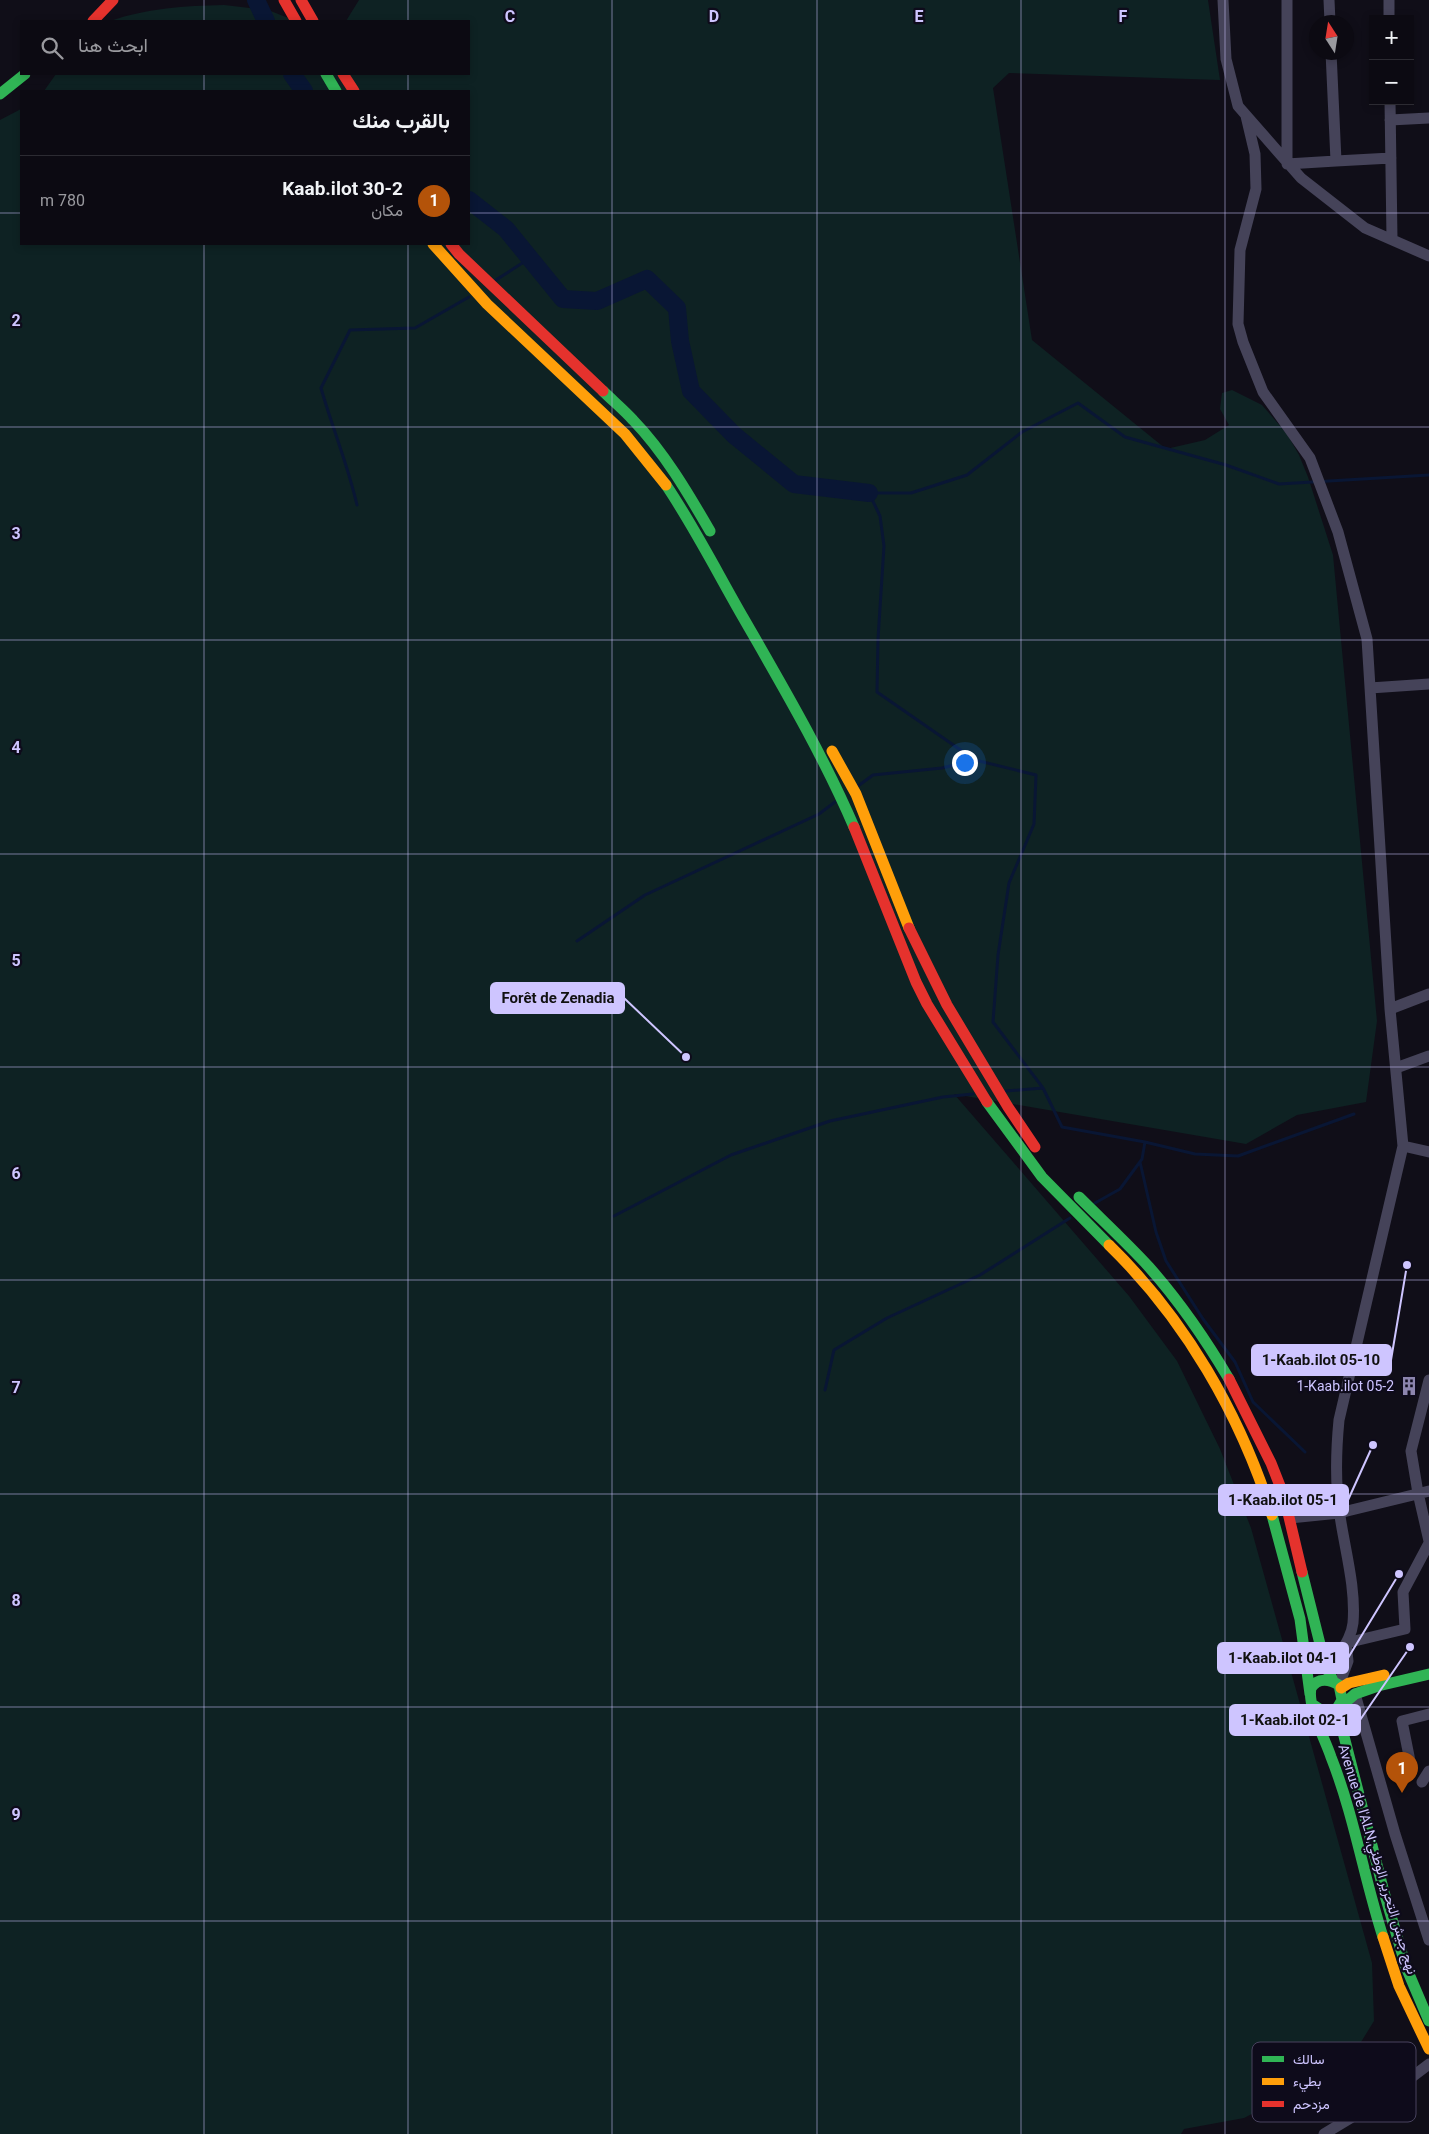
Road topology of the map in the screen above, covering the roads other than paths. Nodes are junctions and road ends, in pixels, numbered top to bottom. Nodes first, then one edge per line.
1 (114, 0) edge
2 (284, 0) edge
3 (301, 0) edge
4 (1223, 0) edge
5 (1287, 0) edge
6 (1329, 0) edge
7 (1388, 0) edge
8 (1330, 15) edge
9 (1389, 15) edge
10 (95, 20) edge
11 (295, 20) edge
12 (312, 20) edge
13 (1331, 60) edge
14 (25, 75) edge
15 (327, 75) edge
16 (344, 75) edge
17 (335, 90) edge
18 (353, 90) edge
19 (0, 94) edge
20 (1390, 105) edge
21 (1246, 116) junction
22 (1429, 118) edge
23 (1390, 120) junction
24 (1391, 158) junction
25 (1336, 161) junction
26 (1287, 164) junction
27 (1392, 239) junction
28 (434, 245) edge
29 (452, 245) edge
30 (1429, 256) edge
31 (715, 540) dead end
32 (1429, 684) edge
33 (1370, 688) junction
34 (828, 743) dead end
35 (1429, 994) edge
36 (1390, 1008) junction
37 (1429, 1056) edge
38 (1396, 1068) junction
39 (1402, 1146) junction
40 (1429, 1152) edge
41 (1043, 1156) dead end
42 (1069, 1186) dead end
43 (1429, 1380) edge
44 (1423, 1492) edge
45 (1339, 1513) junction
46 (1290, 1518) junction
47 (1429, 1542) edge
48 (1346, 1643) junction
49 (1429, 1664) edge
50 (1429, 1674) edge
51 (1334, 1681) junction
52 (1355, 1694) junction
53 (1311, 1699) junction
54 (1339, 1707) junction
55 (1429, 1714) edge
56 (1411, 1766) dead end
57 (1429, 1771) edge
58 (1422, 1782) dead end
59 (1429, 1940) edge
60 (1428, 2014) edge
61 (1429, 2050) edge
62 (1429, 2064) edge
63 (1416, 2074) edge
64 (1344, 2122) edge
65 (1324, 2134) edge

1 - 10 main road
2 - 11 main road
3 - 12 main road
4 - 21 street
5 - 26 street
6 - 8 street
7 - 9 street
13 - 25 street
14 - 19 main road
15 - 17 main road
16 - 18 main road
20 - 23 street
21 - 26 street
21 - 33 street
22 - 23 street
23 - 24 street
24 - 25 street
24 - 27 street
25 - 26 street
26 - 27 street
27 - 30 street
28 - 53 main road, Avenue de l'ALN;نهج جيش التحرير الوطني
29 - 31 main road
32 - 33 street
33 - 36 street
34 - 41 main road
35 - 36 street
36 - 38 street
37 - 38 street
38 - 39 street
39 - 40 street
39 - 45 street
42 - 46 main road
43 - 44 street
44 - 45 street
44 - 47 street
45 - 46 street
45 - 48 street
46 - 51 main road
47 - 48 street
48 - 51 street
48 - 51 street
49 - 51 main road
50 - 52 main road
51 - 53 main road
51 - 54 main road
52 - 54 main road
52 - 59 street
53 - 54 main road
53 - 61 main road, Avenue de l'ALN;نهج جيش التحرير الوطني
54 - 60 main road
55 - 56 street
57 - 58 street
62 - 63 street
64 - 65 street

